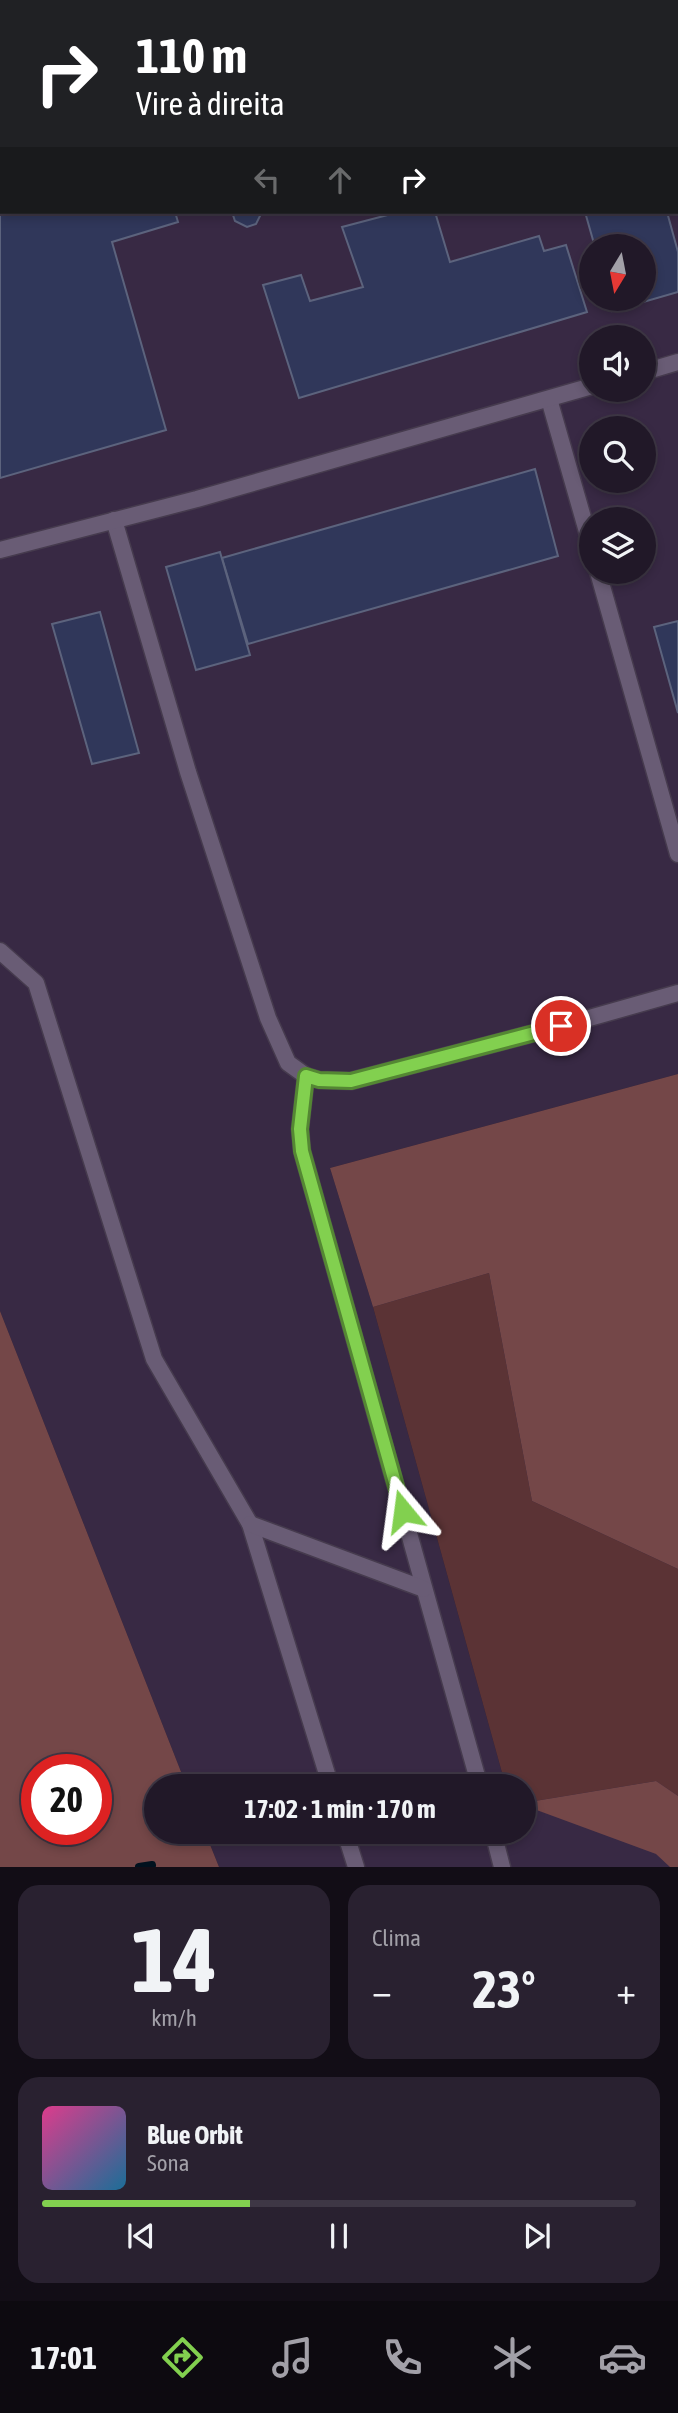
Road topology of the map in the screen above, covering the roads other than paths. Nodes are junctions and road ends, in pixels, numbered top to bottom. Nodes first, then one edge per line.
1 (678, 362) edge
2 (656, 368) edge
3 (579, 390) edge
4 (549, 399) junction
5 (580, 507) edge
6 (114, 520) junction
7 (0, 550) edge
8 (601, 584) edge
9 (678, 854) edge
10 (0, 951) edge
11 (678, 992) edge
12 (306, 1076) junction
13 (250, 1524) junction
14 (425, 1589) junction
15 (327, 1774) edge
16 (476, 1774) edge
17 (349, 1844) edge
18 (495, 1844) edge
19 (356, 1867) edge
20 (502, 1867) edge

1 - 2 lane
3 - 4 lane
4 - 5 lane
4 - 6 lane
6 - 7 lane
6 - 12 lane
8 - 9 lane
10 - 13 lane
11 - 12 lane
12 - 14 lane
13 - 14 lane
13 - 15 lane
14 - 16 lane
17 - 19 lane
18 - 20 lane

